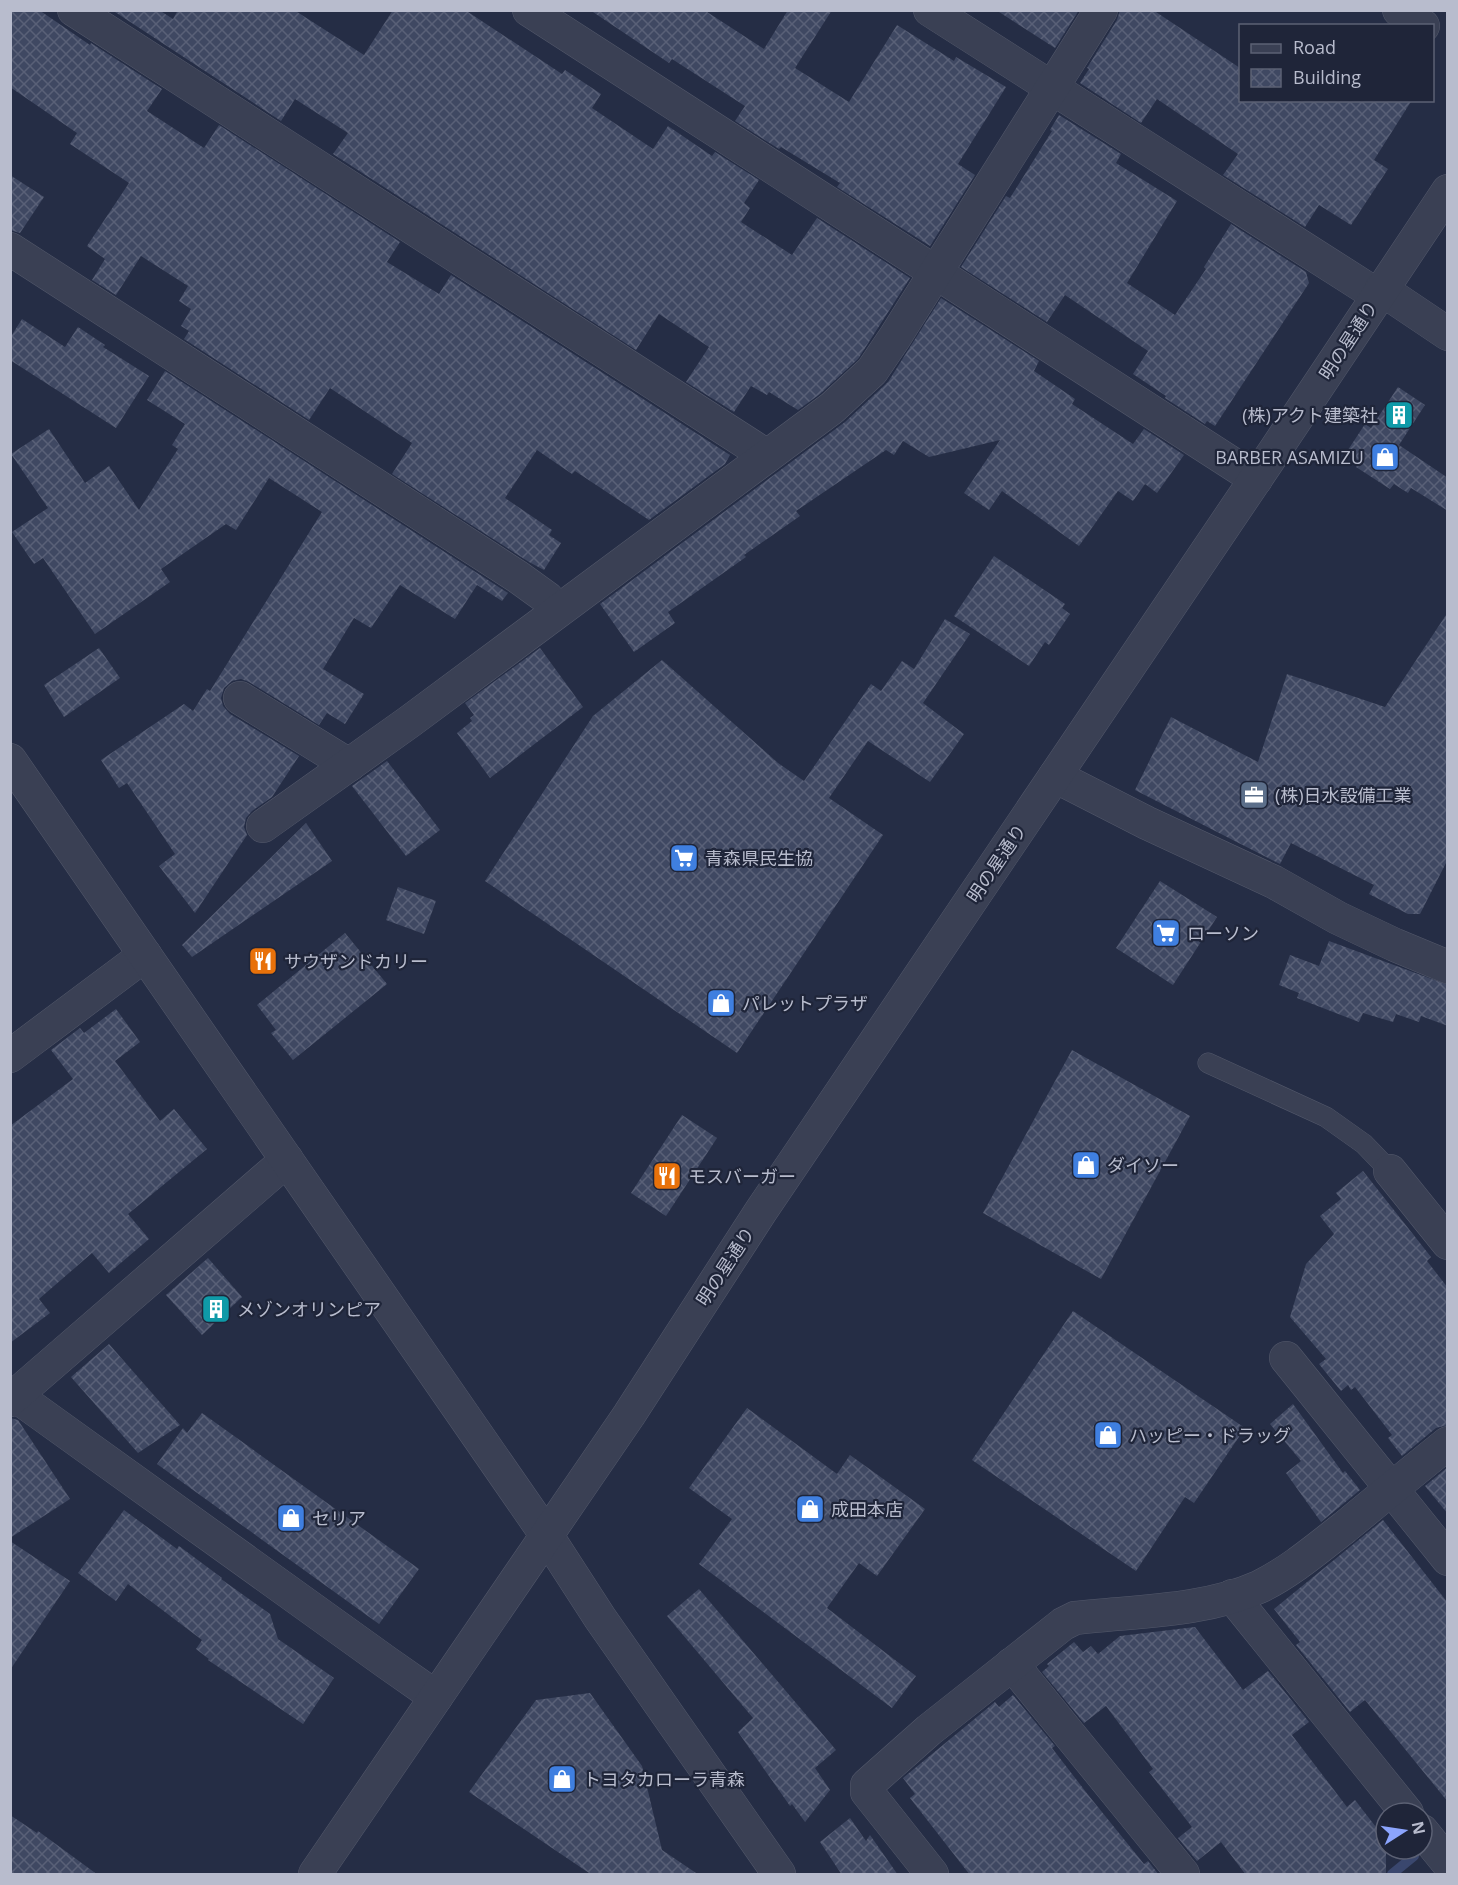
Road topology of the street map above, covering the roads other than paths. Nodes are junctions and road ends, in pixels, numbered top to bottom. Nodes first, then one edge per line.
1 (74, 10) edge
2 (529, 10) edge
3 (930, 10) edge
4 (1101, 10) edge
5 (1399, 10) edge
6 (1420, 24) edge
7 (1434, 32) edge
8 (1448, 40) edge
9 (1053, 87) junction
10 (1448, 191) edge
11 (10, 249) edge
12 (936, 271) junction
13 (1379, 292) junction
14 (1448, 333) edge
15 (767, 456) junction
16 (1256, 478) junction
17 (558, 610) junction
18 (240, 698) dead end
19 (12, 763) edge
20 (349, 765) junction
21 (1055, 776) junction
22 (263, 826) dead end
23 (145, 955) junction
24 (1448, 967) edge
25 (10, 1056) edge
26 (1208, 1063) dead end
27 (287, 1160) junction
28 (1390, 1171) joint
29 (1448, 1244) edge
30 (1286, 1358) dead end
31 (13, 1398) edge
32 (1448, 1443) edge
33 (1390, 1490) junction
34 (547, 1536) junction
35 (1448, 1559) edge
36 (1232, 1596) junction
37 (1012, 1664) junction
38 (436, 1696) junction
39 (1397, 1801) edge
40 (1434, 1846) edge
41 (1448, 1863) edge
42 (315, 1875) edge
43 (779, 1875) edge
44 (932, 1875) edge
45 (1184, 1875) edge

1 - 15 street
2 - 12 street
3 - 9 street
4 - 9 street
5 - 6 street
7 - 8 street
9 - 12 street
9 - 13 street
10 - 13 street, 明の星通り
11 - 17 street
12 - 15 street
12 - 16 street
13 - 14 street
13 - 16 street, 明の星通り
15 - 17 street
16 - 21 street, 明の星通り
17 - 20 street
18 - 20 street
19 - 23 street
20 - 22 street
21 - 24 street
21 - 34 street, 明の星通り
23 - 25 street
23 - 27 street
26 - 28 lane
27 - 31 street
27 - 34 street
28 - 29 street
30 - 33 street
31 - 38 street
32 - 33 street
33 - 35 street
33 - 36 street
34 - 38 street, 明の星通り
34 - 43 street
36 - 37 street
36 - 39 street
37 - 44 street
37 - 45 street
38 - 42 street, 明の星通り
40 - 41 street

